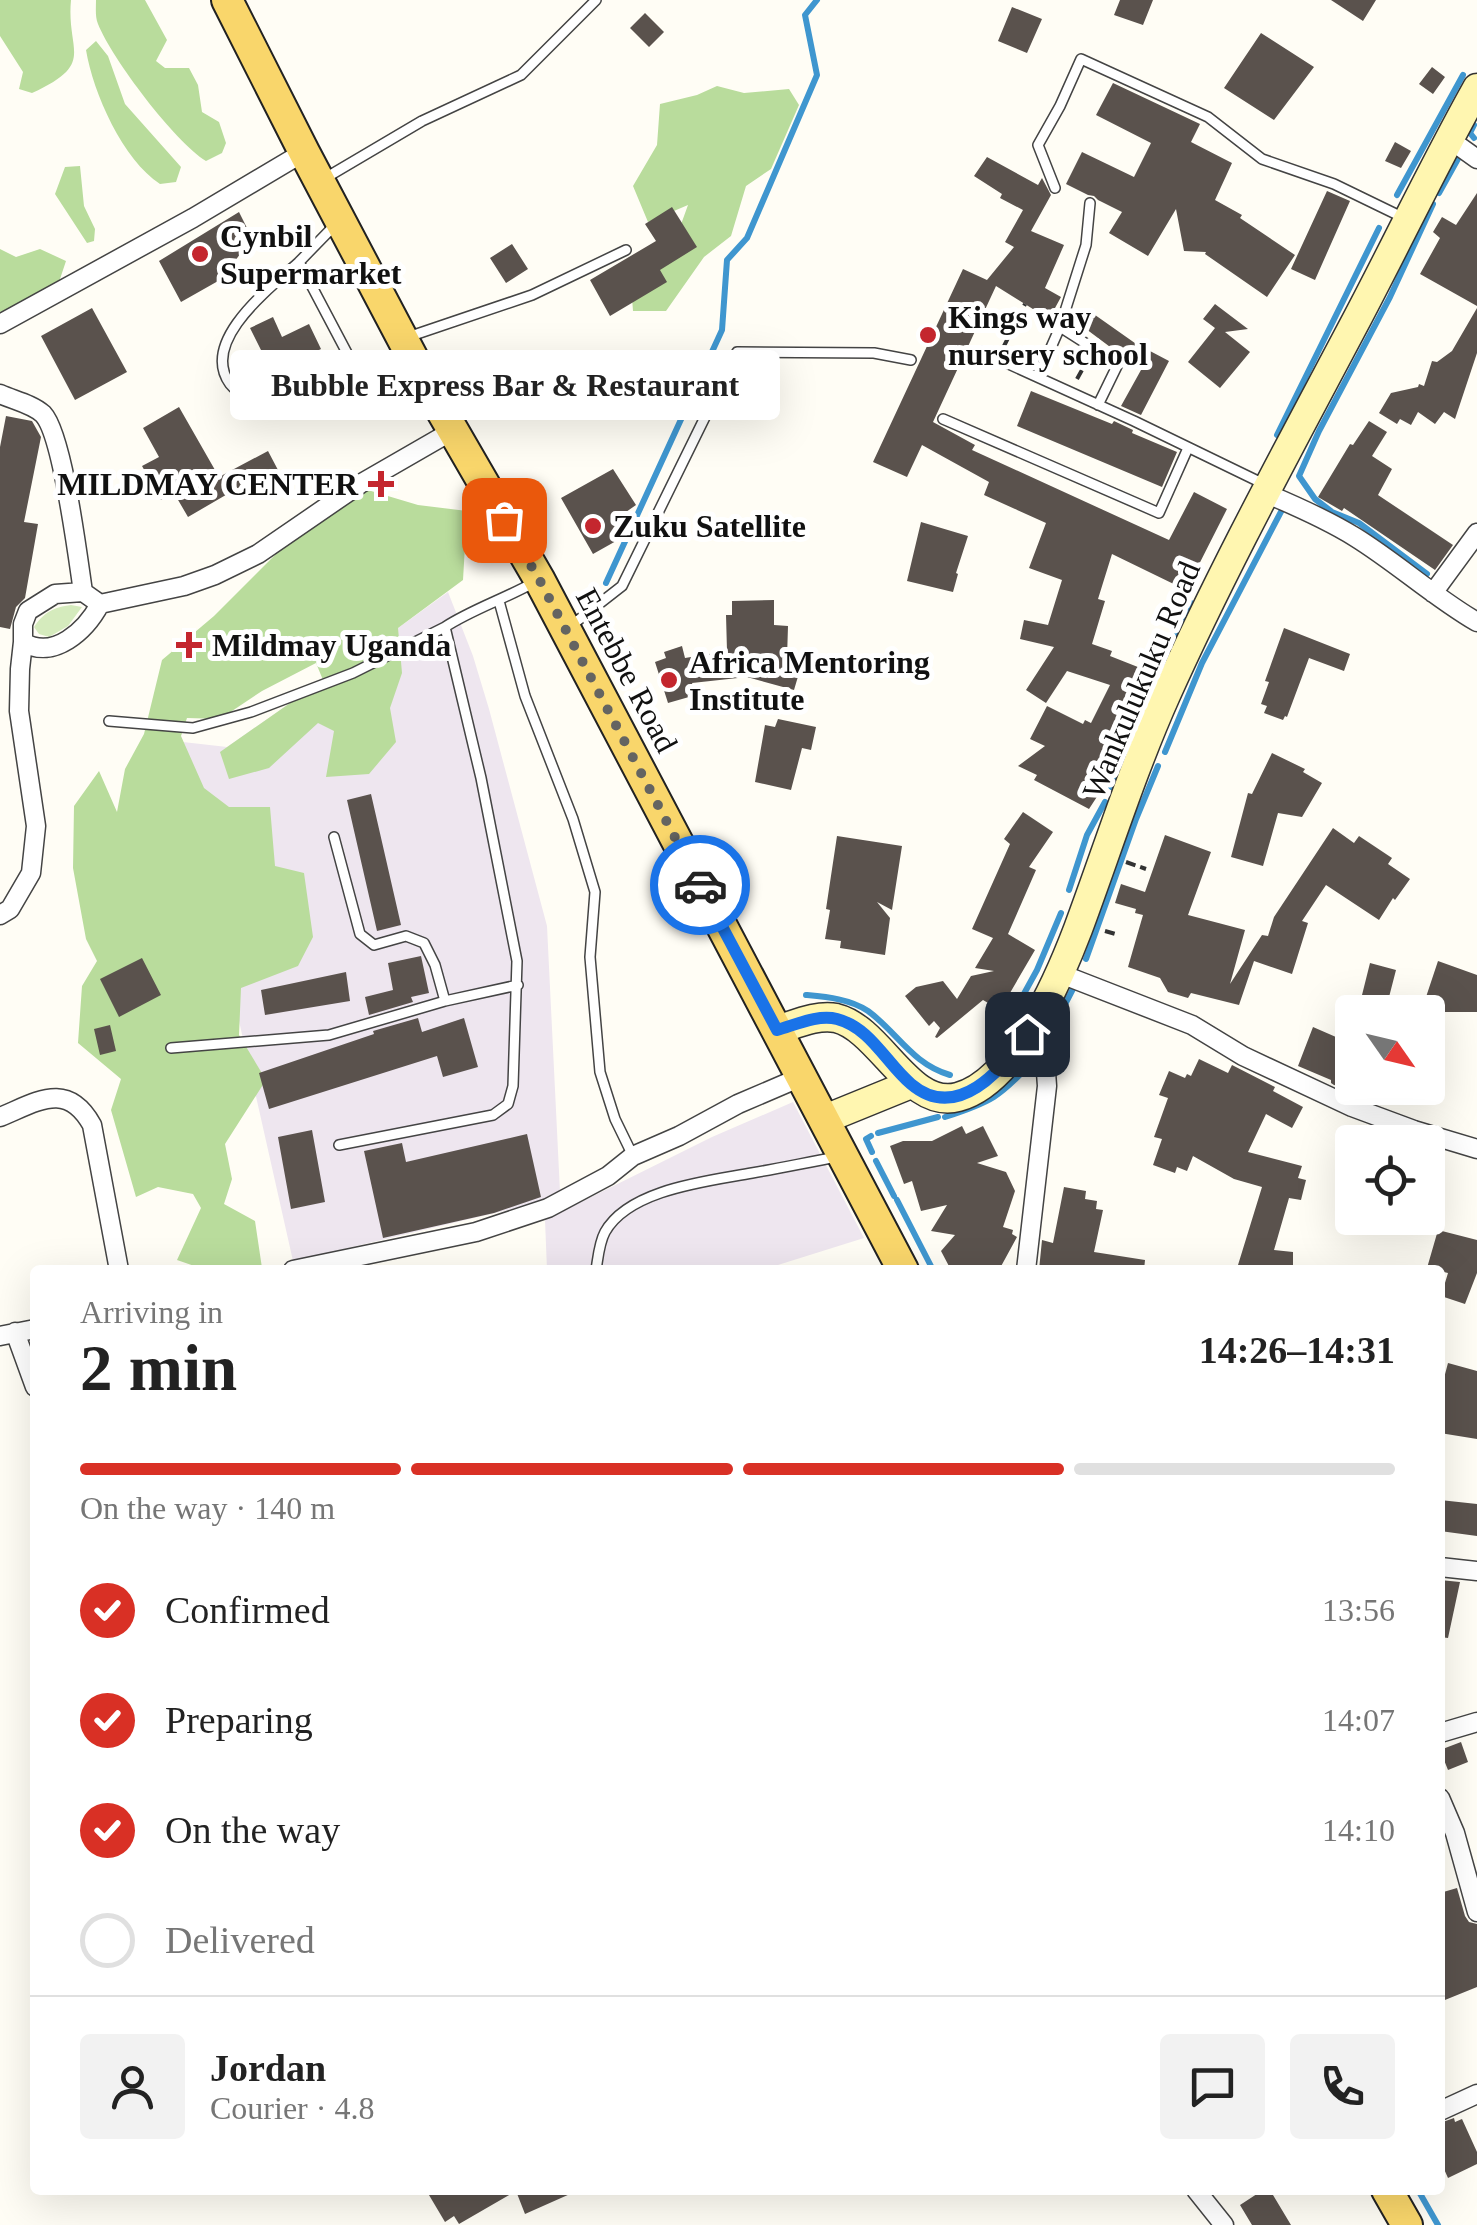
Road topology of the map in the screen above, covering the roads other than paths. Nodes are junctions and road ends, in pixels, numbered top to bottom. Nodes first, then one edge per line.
1 (228, 0) edge
2 (596, 0) edge
3 (1477, 88) edge
4 (1449, 139) junction
5 (304, 152) junction
6 (1477, 160) edge
7 (320, 182) junction
8 (1055, 188) dead end
9 (1090, 203) dead end
10 (340, 220) junction
11 (1409, 220) junction
12 (626, 250) dead end
13 (299, 262) junction
14 (0, 324) edge
15 (1060, 327) junction
16 (403, 339) junction
17 (980, 352) dead end
18 (911, 360) dead end
19 (356, 370) junction
20 (421, 373) junction
21 (1038, 377) junction
22 (0, 394) edge
23 (1098, 405) junction
24 (943, 419) dead end
25 (452, 431) junction
26 (1188, 448) junction
27 (1266, 489) junction
28 (1477, 533) edge
29 (539, 579) junction
30 (83, 592) junction
31 (1433, 593) junction
32 (499, 602) junction
33 (100, 604) junction
34 (1477, 622) edge
35 (444, 627) junction
36 (566, 630) junction
37 (24, 642) junction
38 (110, 721) dead end
39 (334, 837) dead end
40 (0, 915) edge
41 (1060, 974) junction
42 (518, 985) junction
43 (445, 1001) junction
44 (777, 1030) junction
45 (1027, 1034) junction
46 (170, 1048) dead end
47 (801, 1077) junction
48 (905, 1077) junction
49 (0, 1117) edge
50 (824, 1119) junction
51 (339, 1145) dead end
52 (1477, 1149) edge
53 (844, 1155) junction
54 (633, 1156) junction
55 (118, 1265) edge
56 (317, 1265) edge
57 (597, 1265) edge
58 (900, 1265) edge
59 (1027, 1265) edge
60 (7, 1334) edge
61 (30, 1378) edge
62 (1445, 1568) edge
63 (1477, 1571) edge
64 (1477, 1722) edge
65 (1445, 1731) edge
66 (1445, 1810) edge
67 (1477, 1912) edge
68 (1477, 2094) edge
69 (1445, 2109) edge
70 (1200, 2195) edge
71 (1390, 2195) edge
72 (1224, 2225) edge
73 (1407, 2225) edge

1 - 5 main road, Entebbe Road
2 - 7 lane
3 - 4 main road, Wankulukuku Road
4 - 6 street
4 - 11 main road, Wankulukuku Road
5 - 7 main road, Entebbe Road
5 - 14 street
7 - 10 main road, Entebbe Road
8 - 11 lane
9 - 15 lane
10 - 13 lane
10 - 16 main road, Entebbe Road
11 - 27 main road, Wankulukuku Road
12 - 16 lane
13 - 19 lane
13 - 19 lane
15 - 21 lane
15 - 23 lane
16 - 20 main road, Entebbe Road
17 - 21 lane
18 - 36 lane
19 - 20 lane
20 - 25 main road, Entebbe Road
21 - 23 lane
22 - 30 street
23 - 26 lane
24 - 26 lane
25 - 29 main road, Entebbe Road
25 - 33 street
26 - 27 lane
27 - 31 street
27 - 41 main road, Wankulukuku Road
28 - 31 street
29 - 32 lane
29 - 36 main road, Entebbe Road
30 - 33 street
30 - 37 street
31 - 34 street
32 - 35 lane
32 - 54 lane
33 - 37 street
35 - 38 lane
35 - 42 lane
36 - 44 main road, Entebbe Road
37 - 40 street
39 - 43 lane
41 - 45 main road, Wankulukuku Road
41 - 52 street
42 - 43 lane
42 - 51 lane
43 - 46 lane
44 - 47 main road, Entebbe Road
44 - 48 main road, Wankulukuku Road
45 - 48 main road, Wankulukuku Road
45 - 59 street
47 - 50 main road, Entebbe Road
47 - 54 street
48 - 50 main road
49 - 55 street
50 - 53 main road, Entebbe Road
53 - 57 lane
53 - 58 main road, Entebbe Road
54 - 56 street
60 - 61 street
62 - 63 street
64 - 65 street
66 - 67 street
68 - 69 street
70 - 72 street
71 - 73 main road

